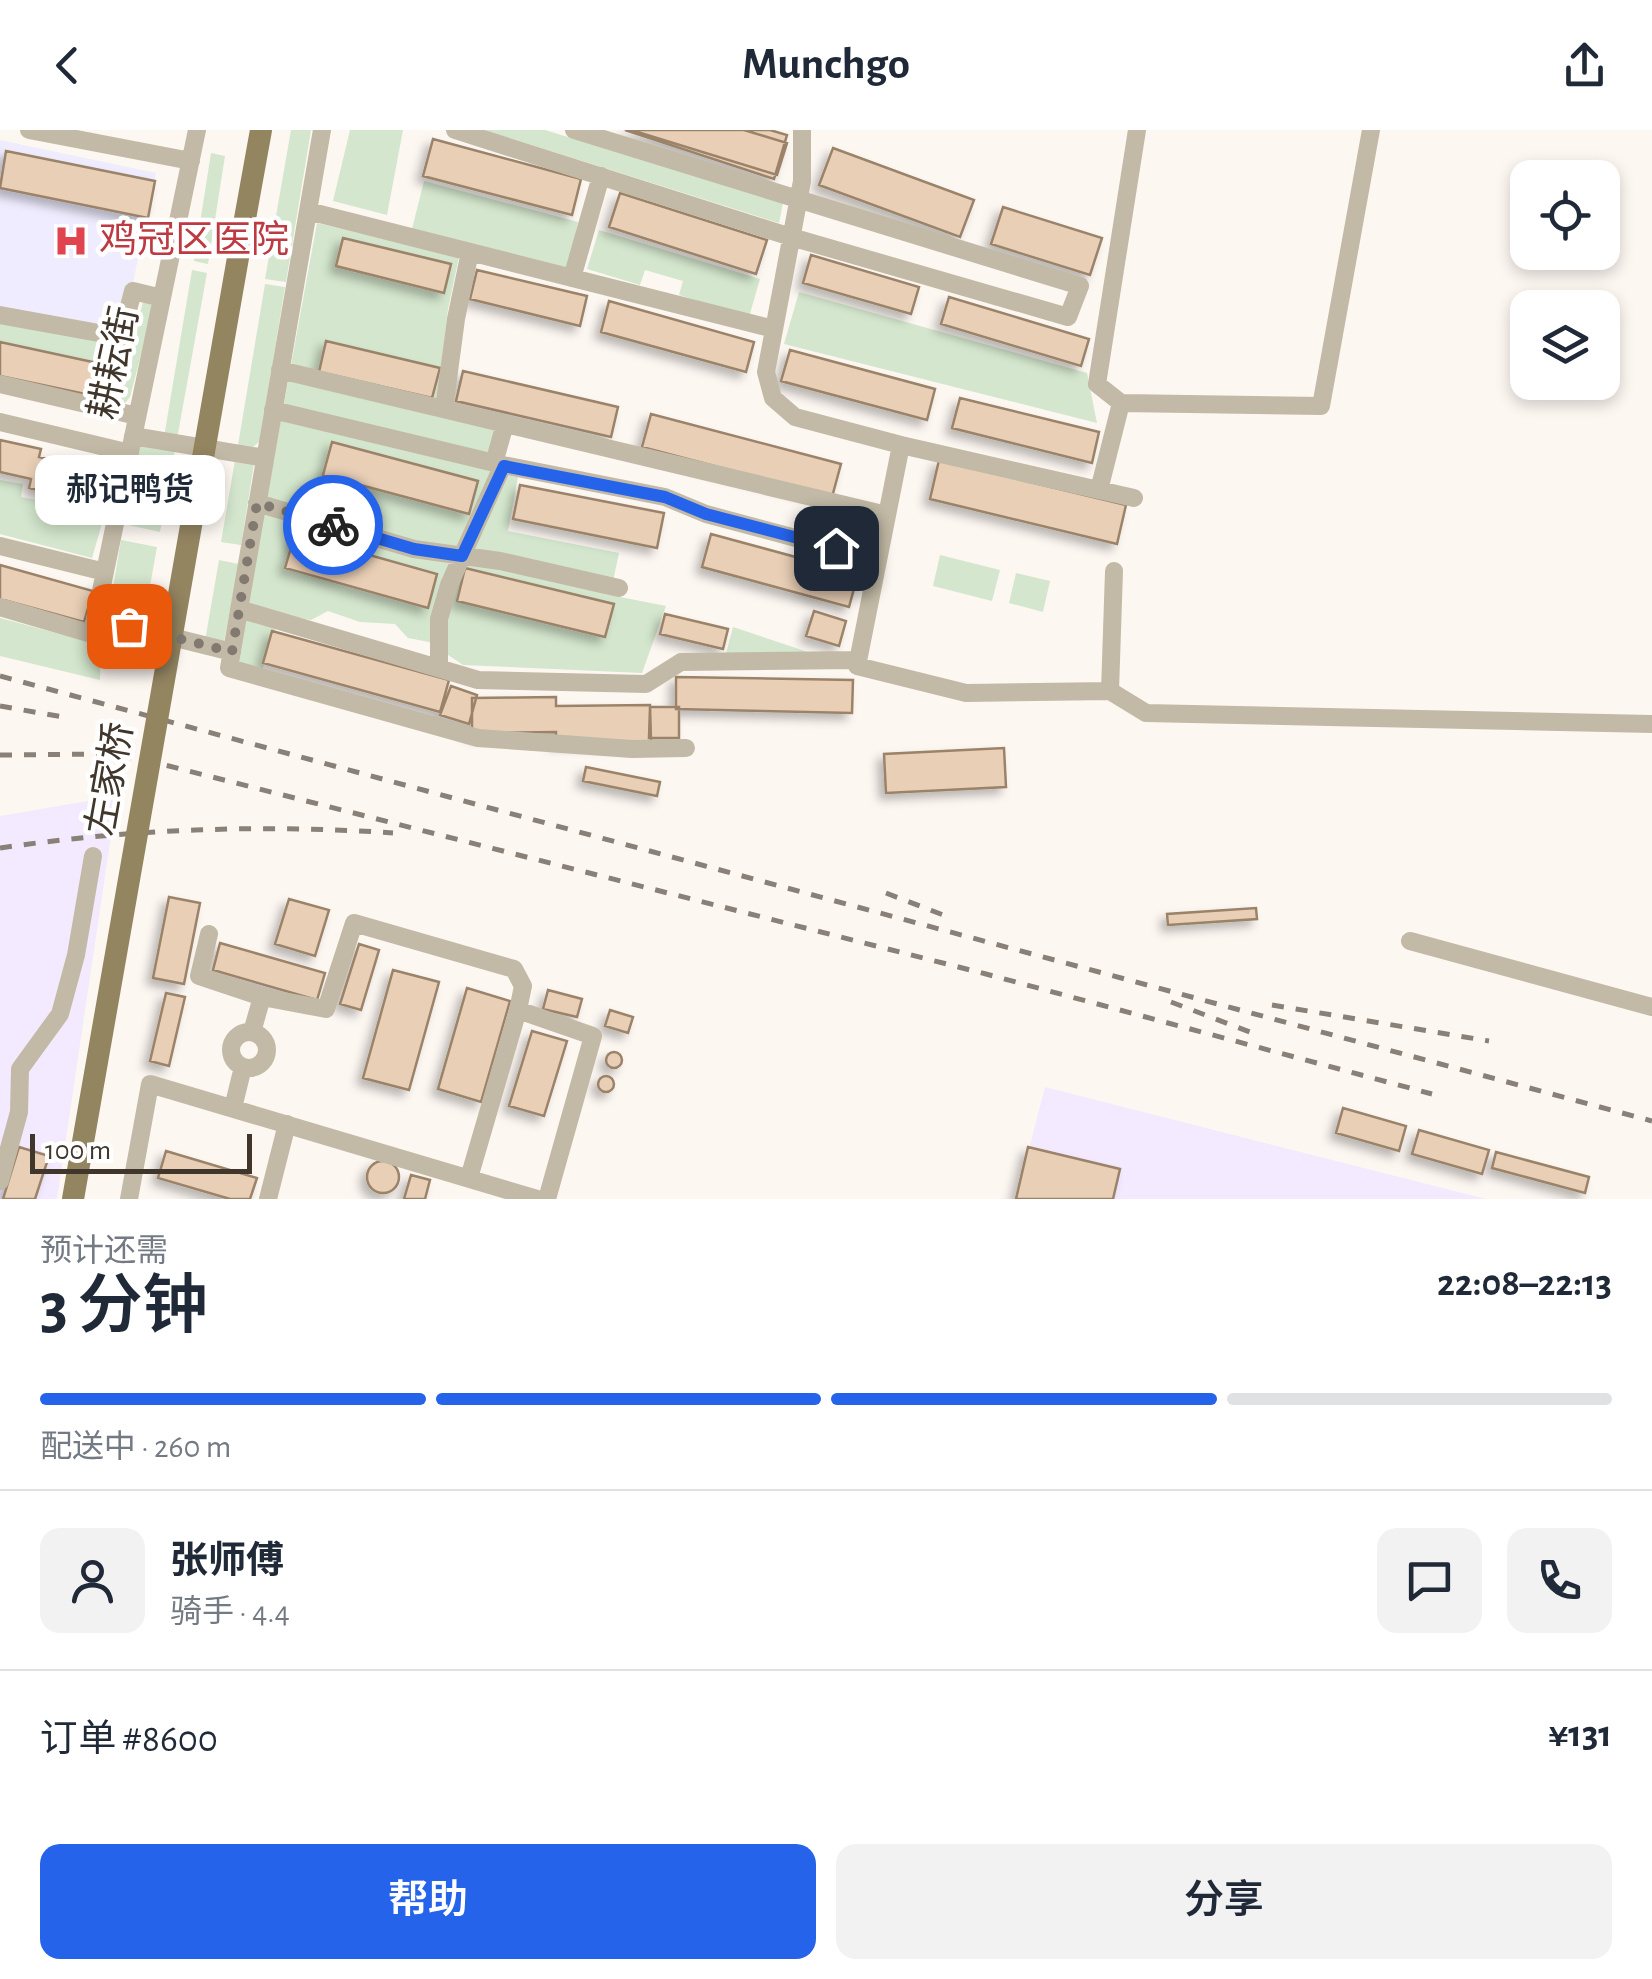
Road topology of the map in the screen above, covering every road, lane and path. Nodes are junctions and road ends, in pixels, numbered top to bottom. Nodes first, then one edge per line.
1 (29, 130) edge
2 (197, 130) edge
3 (261, 130) edge
4 (322, 130) edge
5 (455, 130) edge
6 (574, 130) edge
7 (802, 130) edge
8 (1136, 130) edge
9 (1372, 130) edge
10 (190, 161) junction
11 (601, 176) junction
12 (799, 196) junction
13 (308, 211) junction
14 (791, 236) junction
15 (470, 252) junction
16 (572, 278) junction
17 (162, 298) junction
18 (0, 315) edge
19 (774, 329) junction
20 (280, 370) junction
21 (0, 384) edge
22 (1121, 402) junction
23 (444, 409) junction
24 (273, 410) junction
25 (137, 416) junction
26 (0, 422) edge
27 (505, 424) junction
28 (131, 444) junction
29 (901, 444) junction
30 (265, 458) junction
31 (499, 464) junction
32 (1099, 490) junction
33 (1134, 498) dead end
34 (257, 503) junction
35 (887, 516) junction
36 (0, 546) edge
37 (462, 556) junction
38 (878, 560) junction
39 (1114, 570) dead end
40 (105, 572) junction
41 (619, 588) dead end
42 (0, 607) edge
43 (238, 609) junction
44 (95, 618) junction
45 (231, 660) junction
46 (858, 660) junction
47 (439, 668) junction
48 (1110, 691) junction
49 (1652, 724) edge
50 (686, 748) dead end
51 (93, 856) dead end
52 (209, 934) dead end
53 (1410, 941) dead end
54 (262, 998) junction
55 (1652, 1007) edge
56 (518, 1010) junction
57 (233, 1108) junction
58 (287, 1124) junction
59 (469, 1178) junction
60 (0, 1180) edge
61 (73, 1199) edge
62 (130, 1199) edge
63 (268, 1199) edge
64 (537, 1199) edge
65 (547, 1199) edge

1 - 10 street
2 - 10 street, 耕耘街
3 - 61 main road, 左家桥, bridge
4 - 13 street
5 - 11 street
6 - 12 street
7 - 12 street
8 - 22 street
9 - 22 street
10 - 17 street, 耕耘街
11 - 14 street
11 - 16 street
12 - 14 street
12 - 14 street
13 - 15 street
13 - 20 street
14 - 19 street
15 - 16 street
15 - 23 street
16 - 19 street
17 - 18 street
17 - 25 street, 耕耘街
19 - 29 street
20 - 23 street
20 - 24 street
21 - 25 street
22 - 32 street
23 - 27 street
24 - 30 street
24 - 31 street
25 - 28 street, 耕耘街
26 - 28 street
27 - 31 street
27 - 35 street
28 - 30 street
28 - 40 street, 耕耘街
29 - 32 street
29 - 35 street
30 - 34 street
31 - 37 street
31 - 38 street
32 - 33 street
34 - 37 street
34 - 43 street
35 - 38 street
36 - 40 street
37 - 41 street
37 - 47 street
38 - 46 street
39 - 48 street
40 - 44 street, 耕耘街
42 - 44 street
43 - 45 street
43 - 47 street
44 - 45 street
45 - 50 street
46 - 47 street
46 - 48 street
48 - 49 street
51 - 60 street
52 - 54 street
53 - 55 street
54 - 56 street
54 - 57 street
56 - 59 street
56 - 65 street
57 - 58 street
57 - 62 street
58 - 59 street
58 - 63 street
59 - 64 street

